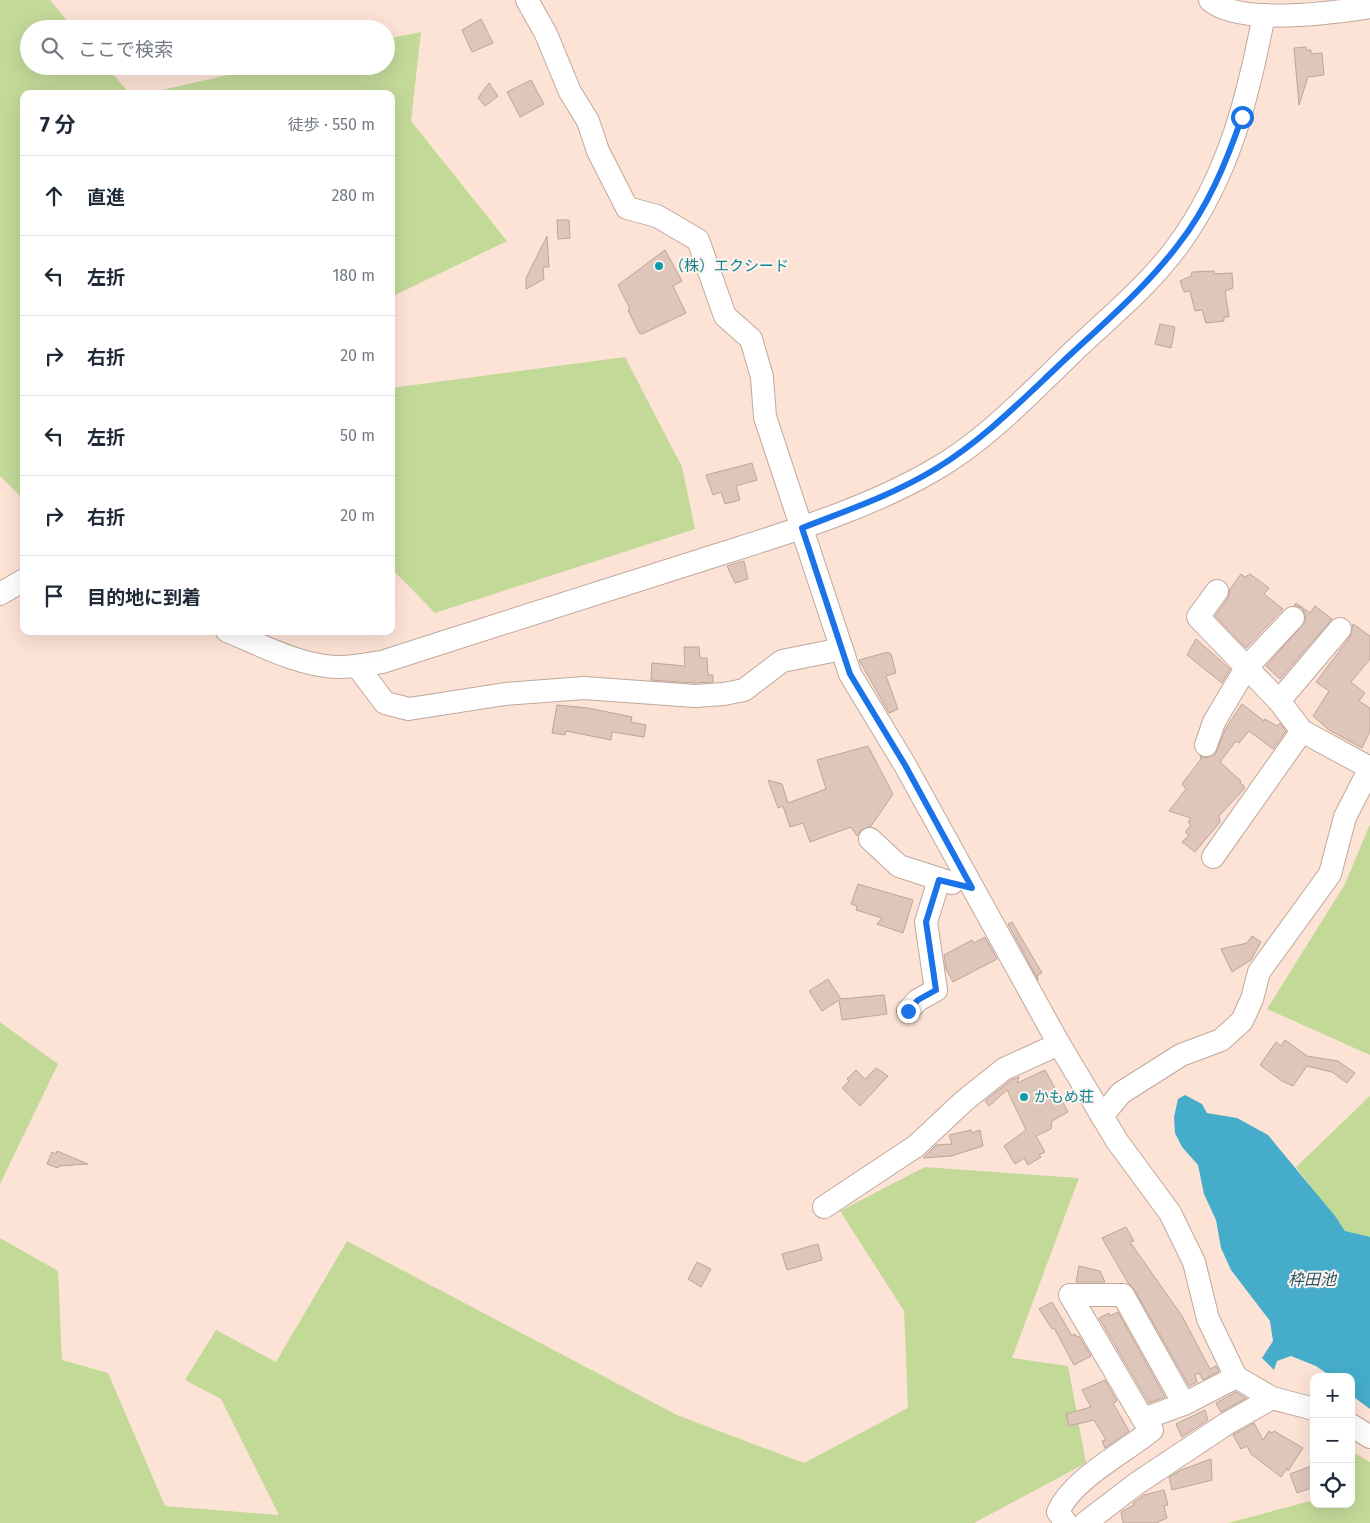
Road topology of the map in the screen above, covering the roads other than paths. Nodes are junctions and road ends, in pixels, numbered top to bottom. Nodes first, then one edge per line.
1 (527, 0) edge
2 (1210, 0) edge
3 (1370, 7) edge
4 (1264, 15) junction
5 (802, 528) junction
6 (20, 582) edge
7 (1217, 591) dead end
8 (0, 594) edge
9 (1293, 618) dead end
10 (1340, 629) dead end
11 (237, 635) edge
12 (842, 649) junction
13 (356, 666) junction
14 (1246, 668) junction
15 (1279, 701) junction
16 (1302, 731) junction
17 (1206, 745) dead end
18 (870, 839) dead end
19 (1214, 857) dead end
20 (939, 880) junction
21 (972, 888) junction
22 (908, 1011) dead end
23 (1059, 1044) junction
24 (1102, 1116) junction
25 (824, 1207) dead end
26 (1236, 1377) junction
27 (1272, 1398) junction
28 (1184, 1404) junction
29 (1310, 1408) edge
30 (1143, 1419) junction
31 (1355, 1428) edge
32 (1370, 1437) edge
33 (1066, 1523) edge
34 (1085, 1523) edge

1 - 5 street
2 - 4 street
3 - 4 street
4 - 5 street
5 - 12 street
5 - 13 street
6 - 8 street
7 - 14 street
9 - 14 street
10 - 15 street
11 - 13 street
12 - 13 street
12 - 21 street
14 - 15 street
14 - 17 street
15 - 16 street
16 - 19 street
16 - 24 street
18 - 20 street
20 - 21 street
20 - 22 street
21 - 23 street
23 - 24 street
23 - 25 street
24 - 26 street
26 - 27 street
26 - 28 street
27 - 29 street
27 - 34 street
28 - 30 street
28 - 30 street
30 - 33 street
31 - 32 street

